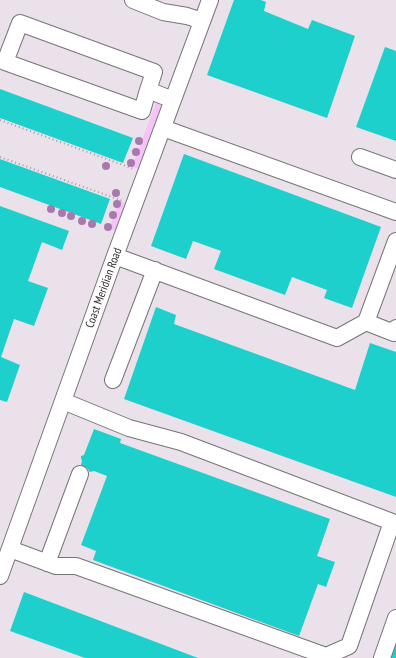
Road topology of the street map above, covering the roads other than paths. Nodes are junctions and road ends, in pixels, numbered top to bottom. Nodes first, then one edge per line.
1 (133, 0) edge
2 (210, 0) edge
3 (165, 6) edge
4 (202, 21) junction
5 (2, 61) edge
6 (148, 90) junction
7 (173, 100) junction
8 (163, 128) junction
9 (360, 157) dead end
10 (396, 170) edge
11 (396, 212) edge
12 (396, 241) edge
13 (115, 256) junction
14 (155, 270) junction
15 (390, 274) edge
16 (366, 322) junction
17 (396, 328) edge
18 (114, 380) dead end
19 (63, 401) junction
20 (80, 474) dead end
21 (10, 549) junction
22 (46, 563) junction
23 (0, 576) edge
24 (396, 618) edge
25 (382, 658) edge

1 - 3 street
2 - 4 street, Coast Meridian Road
3 - 4 street
4 - 7 street, Coast Meridian Road
5 - 6 street
5 - 6 street
6 - 7 street
7 - 8 street, Coast Meridian Road
8 - 11 street
8 - 13 street, Coast Meridian Road
9 - 10 street
12 - 15 street
13 - 14 street
13 - 19 street, Coast Meridian Road
14 - 16 street
14 - 18 street
15 - 16 street
16 - 17 street
19 - 21 street, Coast Meridian Road
19 - 22 street
20 - 22 street
21 - 22 street
21 - 23 street, Coast Meridian Road
24 - 25 street

